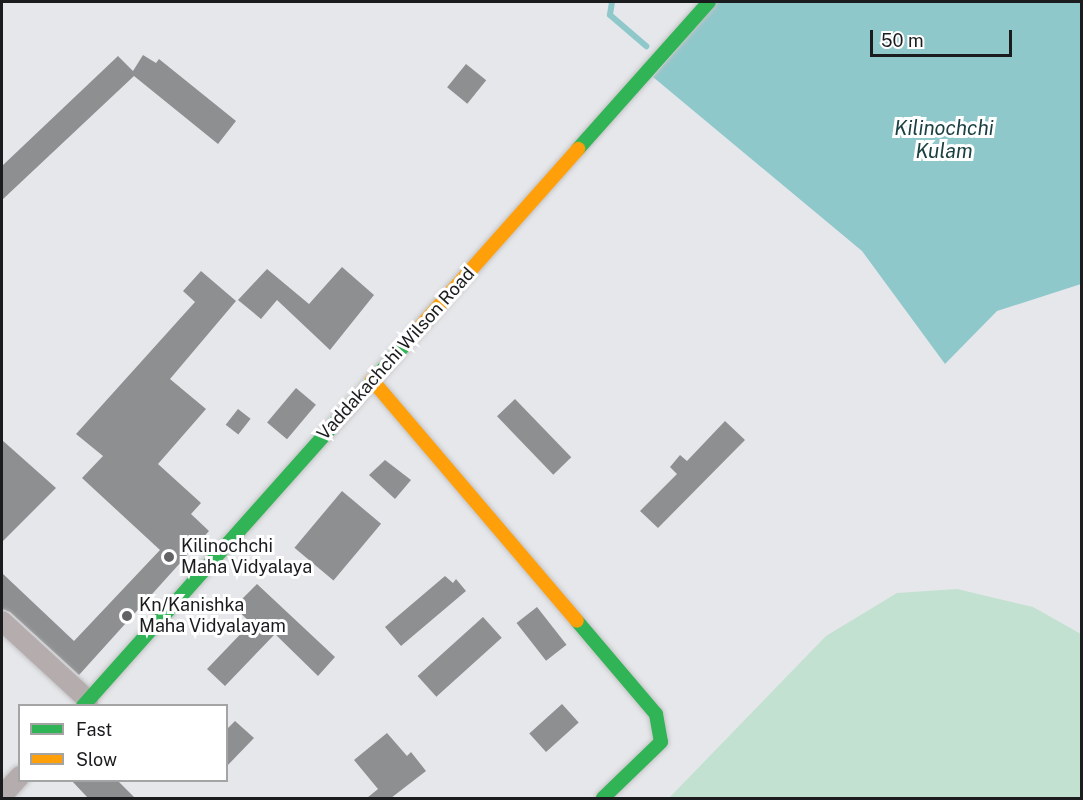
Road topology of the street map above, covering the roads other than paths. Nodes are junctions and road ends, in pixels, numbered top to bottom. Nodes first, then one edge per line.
1 (709, 2) edge
2 (372, 380) junction
3 (2, 621) edge
4 (86, 702) edge
5 (18, 778) edge
6 (2, 796) edge
7 (603, 798) edge

1 - 2 street, Vaddakachchi Wilson Road
2 - 4 street, Vaddakachchi Wilson Road
2 - 7 street
3 - 4 street
5 - 6 street

